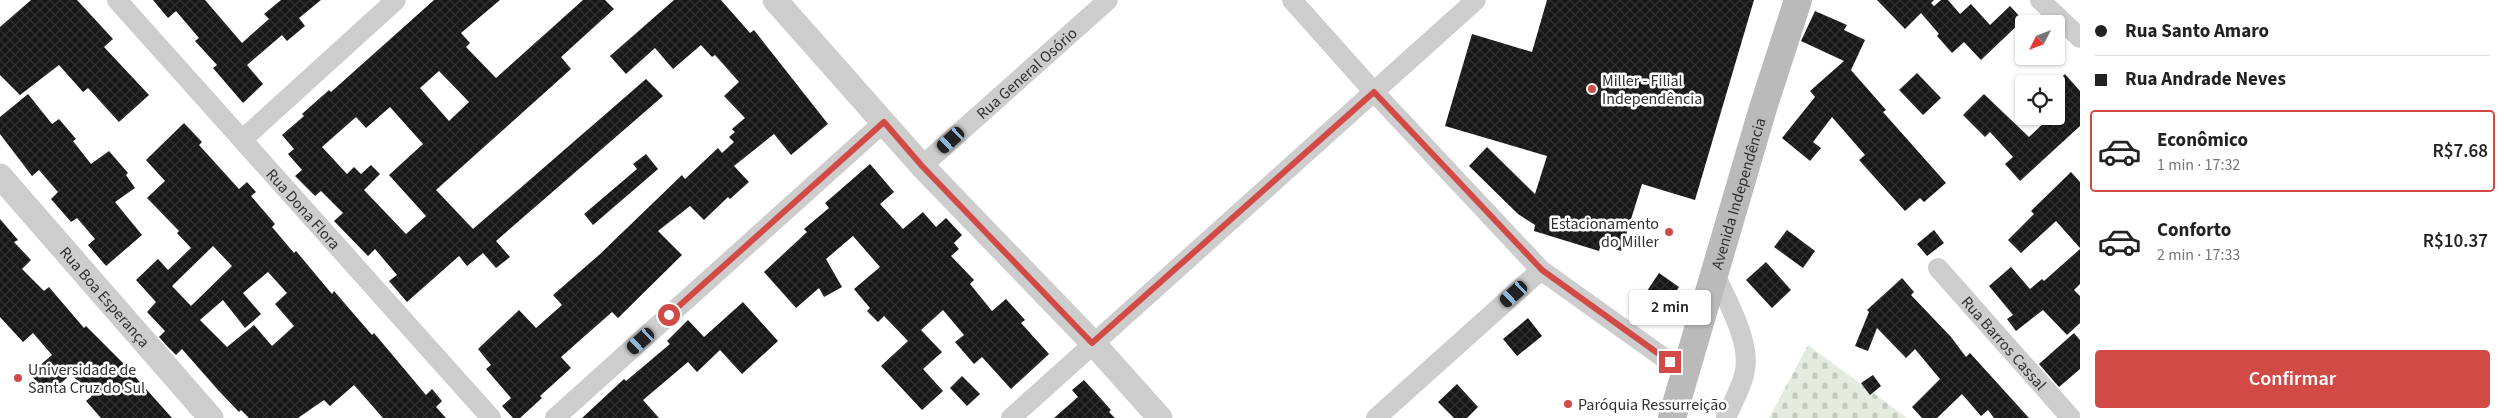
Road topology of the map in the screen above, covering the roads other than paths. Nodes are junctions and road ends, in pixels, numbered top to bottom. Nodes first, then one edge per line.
1 (117, 0) edge
2 (396, 0) edge
3 (775, 0) edge
4 (1108, 0) edge
5 (1292, 0) edge
6 (1476, 0) edge
7 (1798, 0) edge
8 (2040, 0) edge
9 (2080, 38) edge
10 (1374, 92) junction
11 (884, 122) junction
12 (243, 139) junction
13 (922, 166) junction
14 (0, 176) edge
15 (1938, 268) dead end
16 (1542, 270) junction
17 (1715, 274) junction
18 (1092, 343) junction
19 (1685, 373) junction
20 (211, 418) edge
21 (491, 418) edge
22 (555, 418) edge
23 (1011, 418) edge
24 (1160, 418) edge
25 (1376, 418) edge
26 (1672, 418) edge
27 (1726, 418) edge
28 (2071, 418) edge

1 - 12 street, Rua Dona Flora
2 - 12 street
3 - 11 street
4 - 13 street, Rua General Osório
5 - 10 street
6 - 10 street
7 - 17 main road, Avenida Independência
8 - 9 street
10 - 16 street
10 - 18 street
11 - 13 street
11 - 22 street
12 - 21 street, Rua Dona Flora
13 - 18 street
14 - 20 street, Rua Boa Esperança
15 - 28 street, Rua Barros Cassal
16 - 19 street
16 - 25 street
17 - 19 main road, Avenida Independência
17 - 27 street
18 - 23 street
18 - 24 street
19 - 26 main road, Avenida Independência

